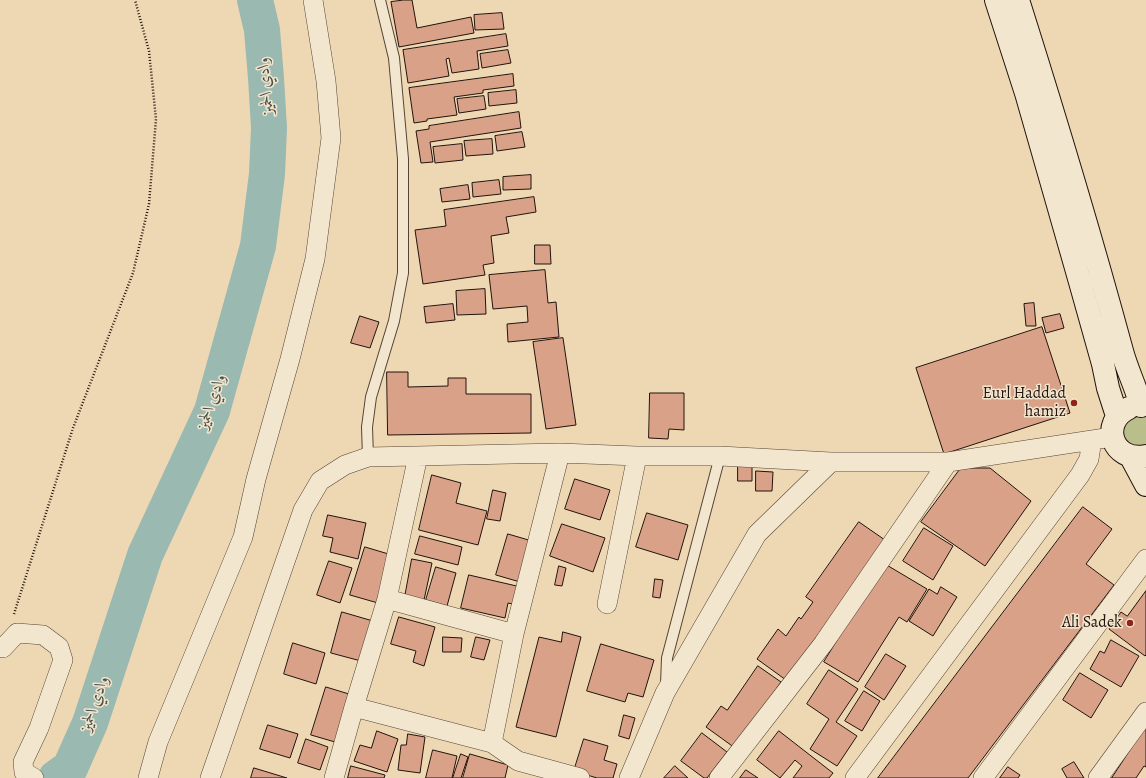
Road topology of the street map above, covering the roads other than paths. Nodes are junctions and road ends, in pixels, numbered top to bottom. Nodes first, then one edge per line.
1 (313, 0) edge
2 (380, 0) edge
3 (996, 0) edge
4 (1018, 0) edge
5 (1143, 407) edge
6 (1117, 416) junction
7 (1102, 439) junction
8 (560, 453) junction
9 (418, 456) junction
10 (637, 456) junction
11 (720, 456) junction
12 (1139, 456) edge
13 (368, 457) junction
14 (831, 462) junction
15 (948, 462) junction
16 (1146, 485) edge
17 (1146, 559) edge
18 (387, 599) junction
19 (607, 604) dead end
20 (514, 634) junction
21 (3, 648) dead end
22 (665, 693) junction
23 (354, 707) junction
24 (1146, 712) edge
25 (492, 743) junction
26 (517, 770) edge
27 (29, 775) edge
28 (208, 776) edge
29 (148, 778) edge
30 (334, 778) edge
31 (580, 778) edge
32 (629, 778) edge
33 (719, 778) edge
34 (855, 778) edge
35 (983, 778) edge
36 (1098, 778) edge

1 - 29 street
2 - 13 lane
3 - 6 main road
4 - 5 main road
5 - 6 main road
6 - 7 main road
7 - 12 main road
7 - 15 street
7 - 34 street
8 - 9 street
8 - 10 street
8 - 20 street
9 - 13 street
9 - 18 street
10 - 11 street
10 - 19 street
11 - 14 street
11 - 22 lane
12 - 16 main road
13 - 28 street
14 - 15 street
14 - 22 street
15 - 33 street
17 - 35 street
18 - 20 street
18 - 23 street
20 - 25 street
21 - 27 street
22 - 32 street
23 - 25 street
23 - 30 street
24 - 36 street
25 - 26 street
26 - 31 street

